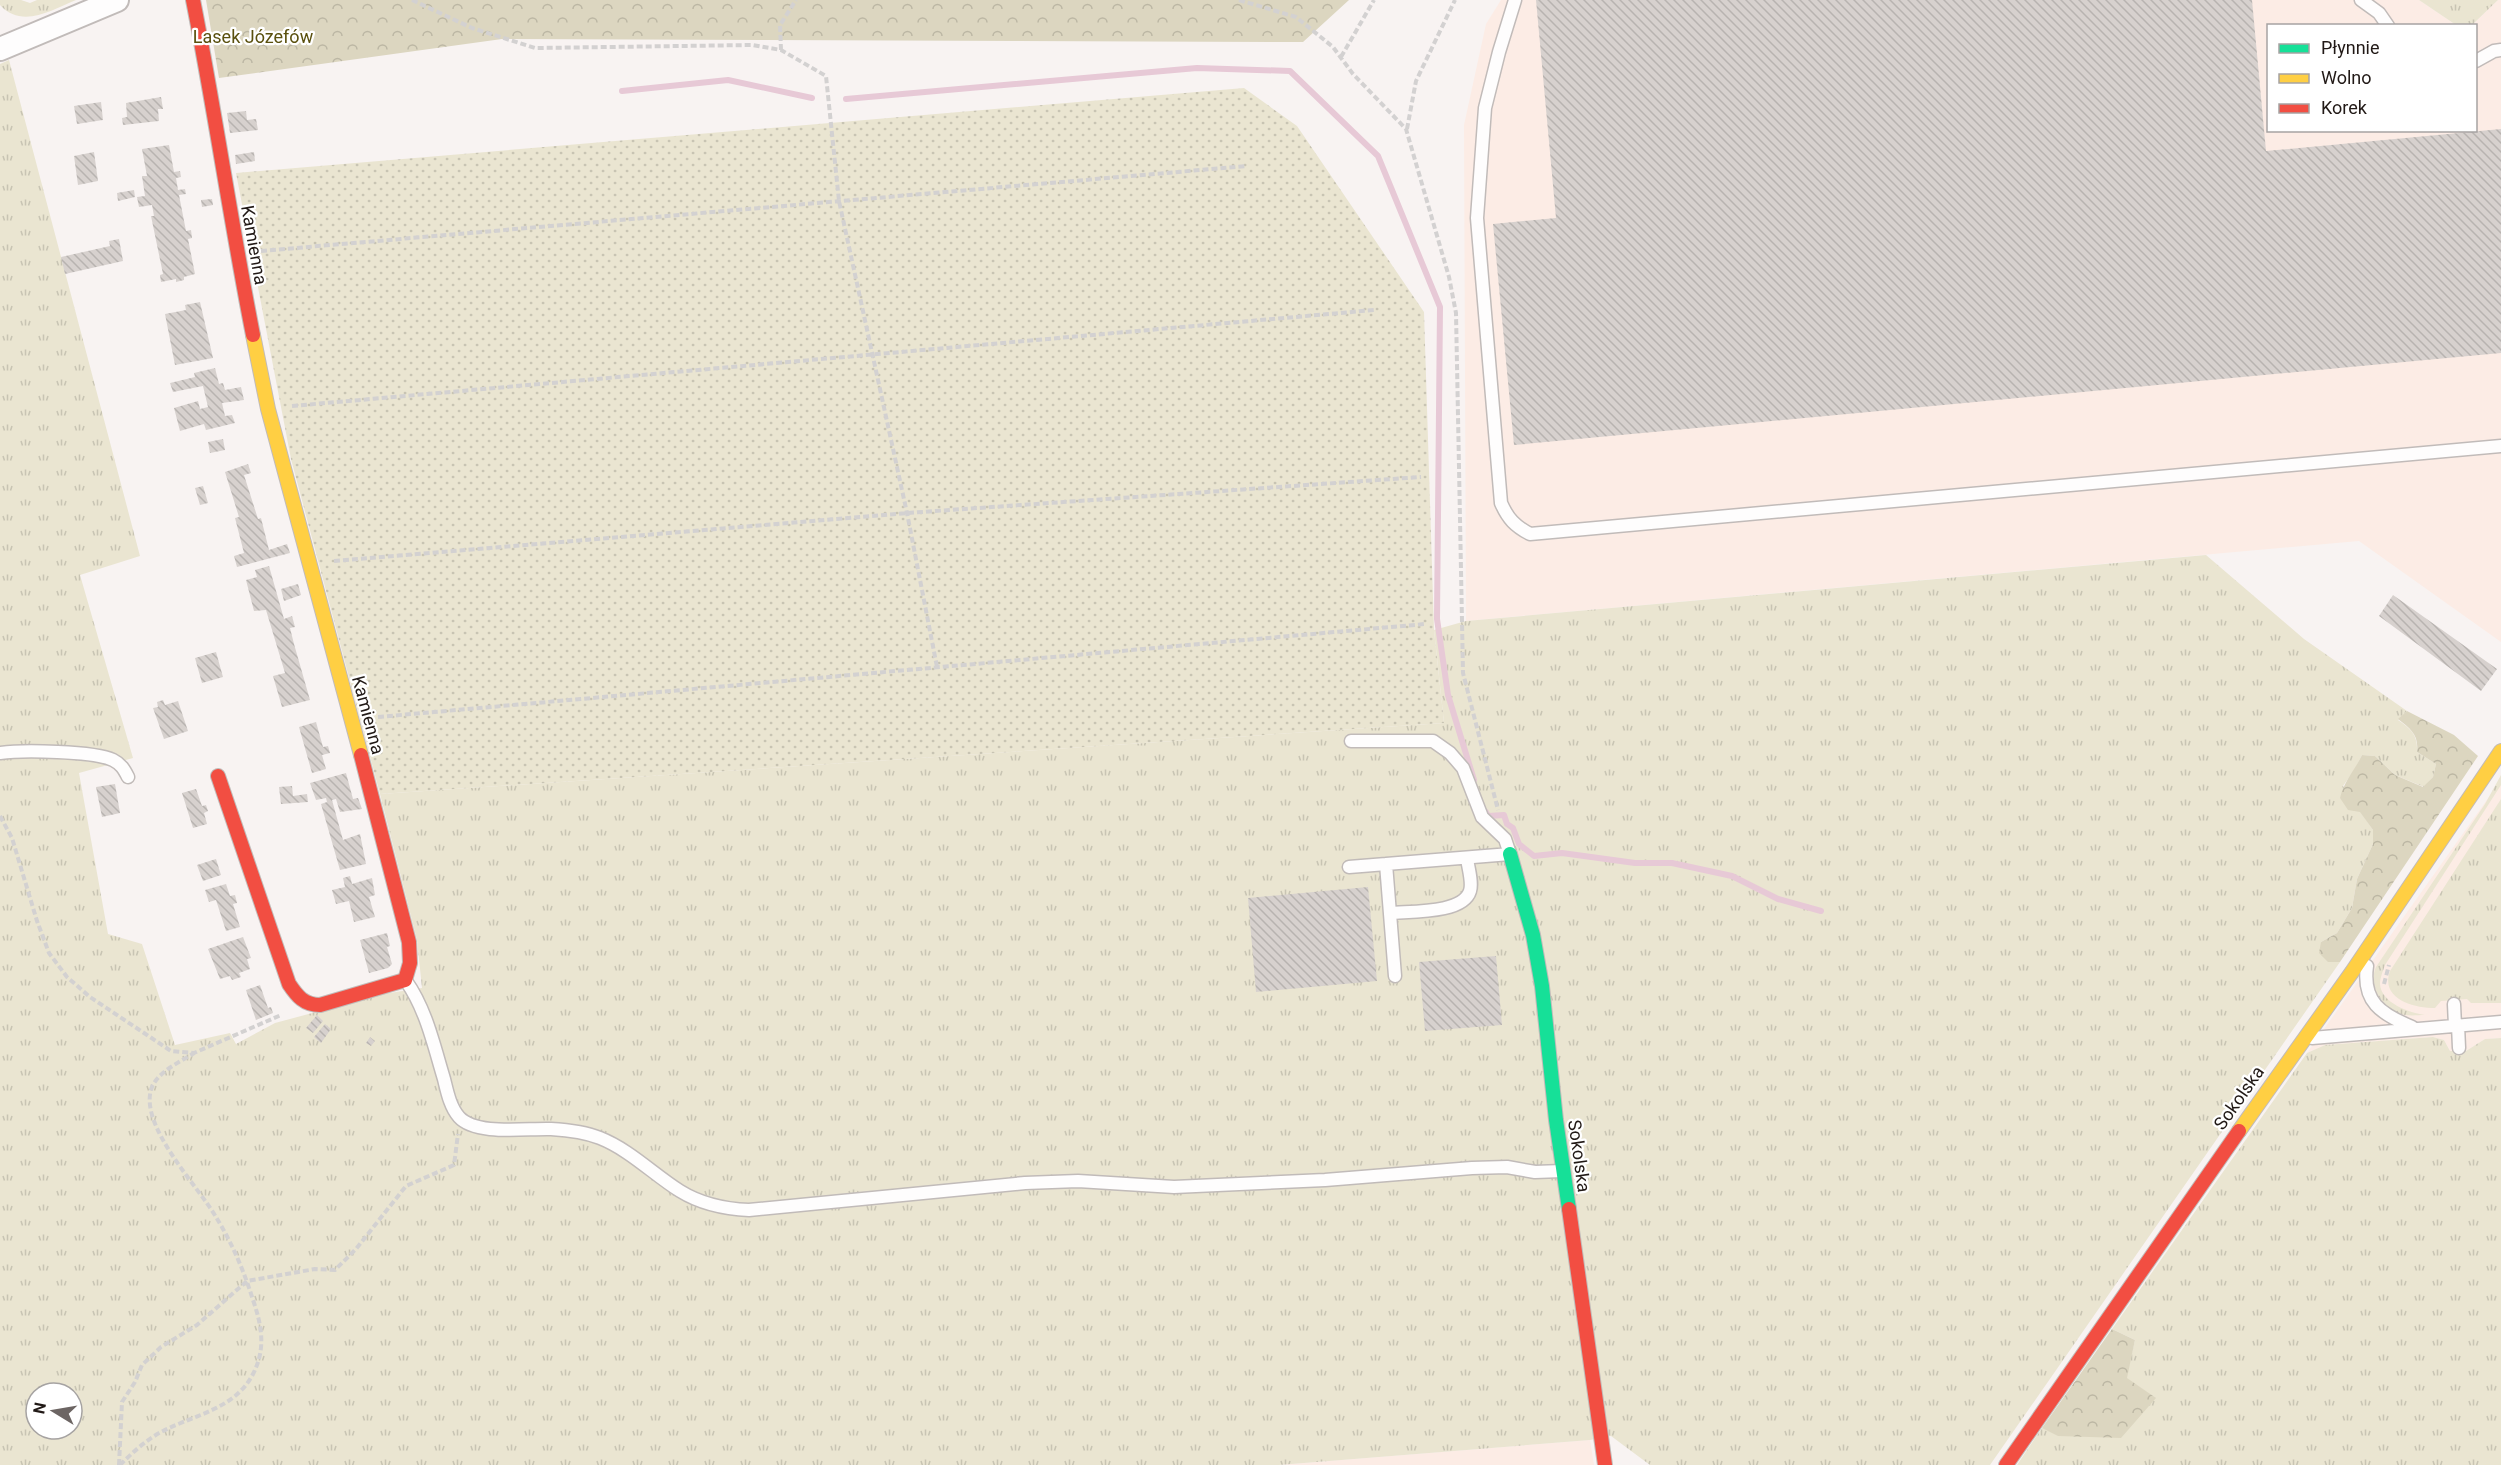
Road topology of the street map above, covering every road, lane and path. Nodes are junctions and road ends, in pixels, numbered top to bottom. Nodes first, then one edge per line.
1 (117, 0) edge
2 (193, 0) edge
3 (412, 0) edge
4 (796, 0) edge
5 (1239, 0) edge
6 (1374, 0) edge
7 (1455, 0) edge
8 (1515, 0) edge
9 (2361, 0) edge
10 (2387, 24) edge
11 (1, 45) edge
12 (781, 50) junction
13 (2501, 50) edge
14 (1341, 57) junction
15 (2477, 60) edge
16 (1406, 129) junction
17 (1247, 166) dead end
18 (839, 201) junction
19 (237, 255) junction
20 (1374, 310) dead end
21 (871, 356) junction
22 (268, 409) junction
23 (2501, 446) edge
24 (1421, 477) dead end
25 (907, 513) junction
26 (309, 566) junction
27 (1425, 624) dead end
28 (937, 668) junction
29 (351, 722) junction
30 (1352, 741) dead end
31 (2501, 751) edge
32 (0, 753) edge
33 (218, 776) dead end
34 (128, 777) dead end
35 (0, 816) edge
36 (1496, 828) junction
37 (1510, 854) junction
38 (1467, 858) junction
39 (1386, 864) junction
40 (1349, 867) dead end
41 (1390, 913) junction
42 (2370, 944) junction
43 (2390, 964) dead end
44 (1395, 976) dead end
45 (405, 980) junction
46 (2388, 992) dead end
47 (302, 1001) junction
48 (2454, 1004) dead end
49 (2501, 1022) edge
50 (2457, 1025) junction
51 (2415, 1028) junction
52 (2302, 1040) junction
53 (2458, 1048) dead end
54 (194, 1053) junction
55 (466, 1123) junction
56 (1563, 1171) junction
57 (248, 1281) junction
58 (120, 1465) edge
59 (1605, 1465) edge
60 (2006, 1465) edge

1 - 11 street
2 - 19 street, Kamienna
3 - 12 path
4 - 12 path
5 - 14 path
6 - 14 path
7 - 16 path
8 - 23 lane
9 - 10 lane
12 - 18 path
13 - 15 lane
14 - 16 path
16 - 36 path
17 - 18 path
18 - 19 path
18 - 21 path
19 - 22 street, Kamienna
20 - 21 path
21 - 22 path
21 - 25 path
22 - 26 street, Kamienna
24 - 25 path
25 - 26 path
25 - 28 path
26 - 29 street, Kamienna
27 - 28 path
28 - 29 path
29 - 45 street, Kamienna
30 - 36 lane
31 - 42 street, Sokolska
32 - 34 lane
33 - 47 street
35 - 54 path
36 - 37 lane
37 - 38 lane
37 - 56 street, Sokolska
38 - 39 lane
38 - 41 lane
39 - 40 lane
39 - 41 lane
41 - 44 lane
42 - 51 lane
42 - 52 street, Sokolska
43 - 46 path
45 - 47 street
45 - 55 lane
47 - 54 path
48 - 50 lane
49 - 50 lane
50 - 51 lane
50 - 53 lane
51 - 52 lane
52 - 60 street, Sokolska
54 - 57 path
55 - 56 lane
55 - 57 path
56 - 59 street, Sokolska
57 - 58 path
57 - 58 path

